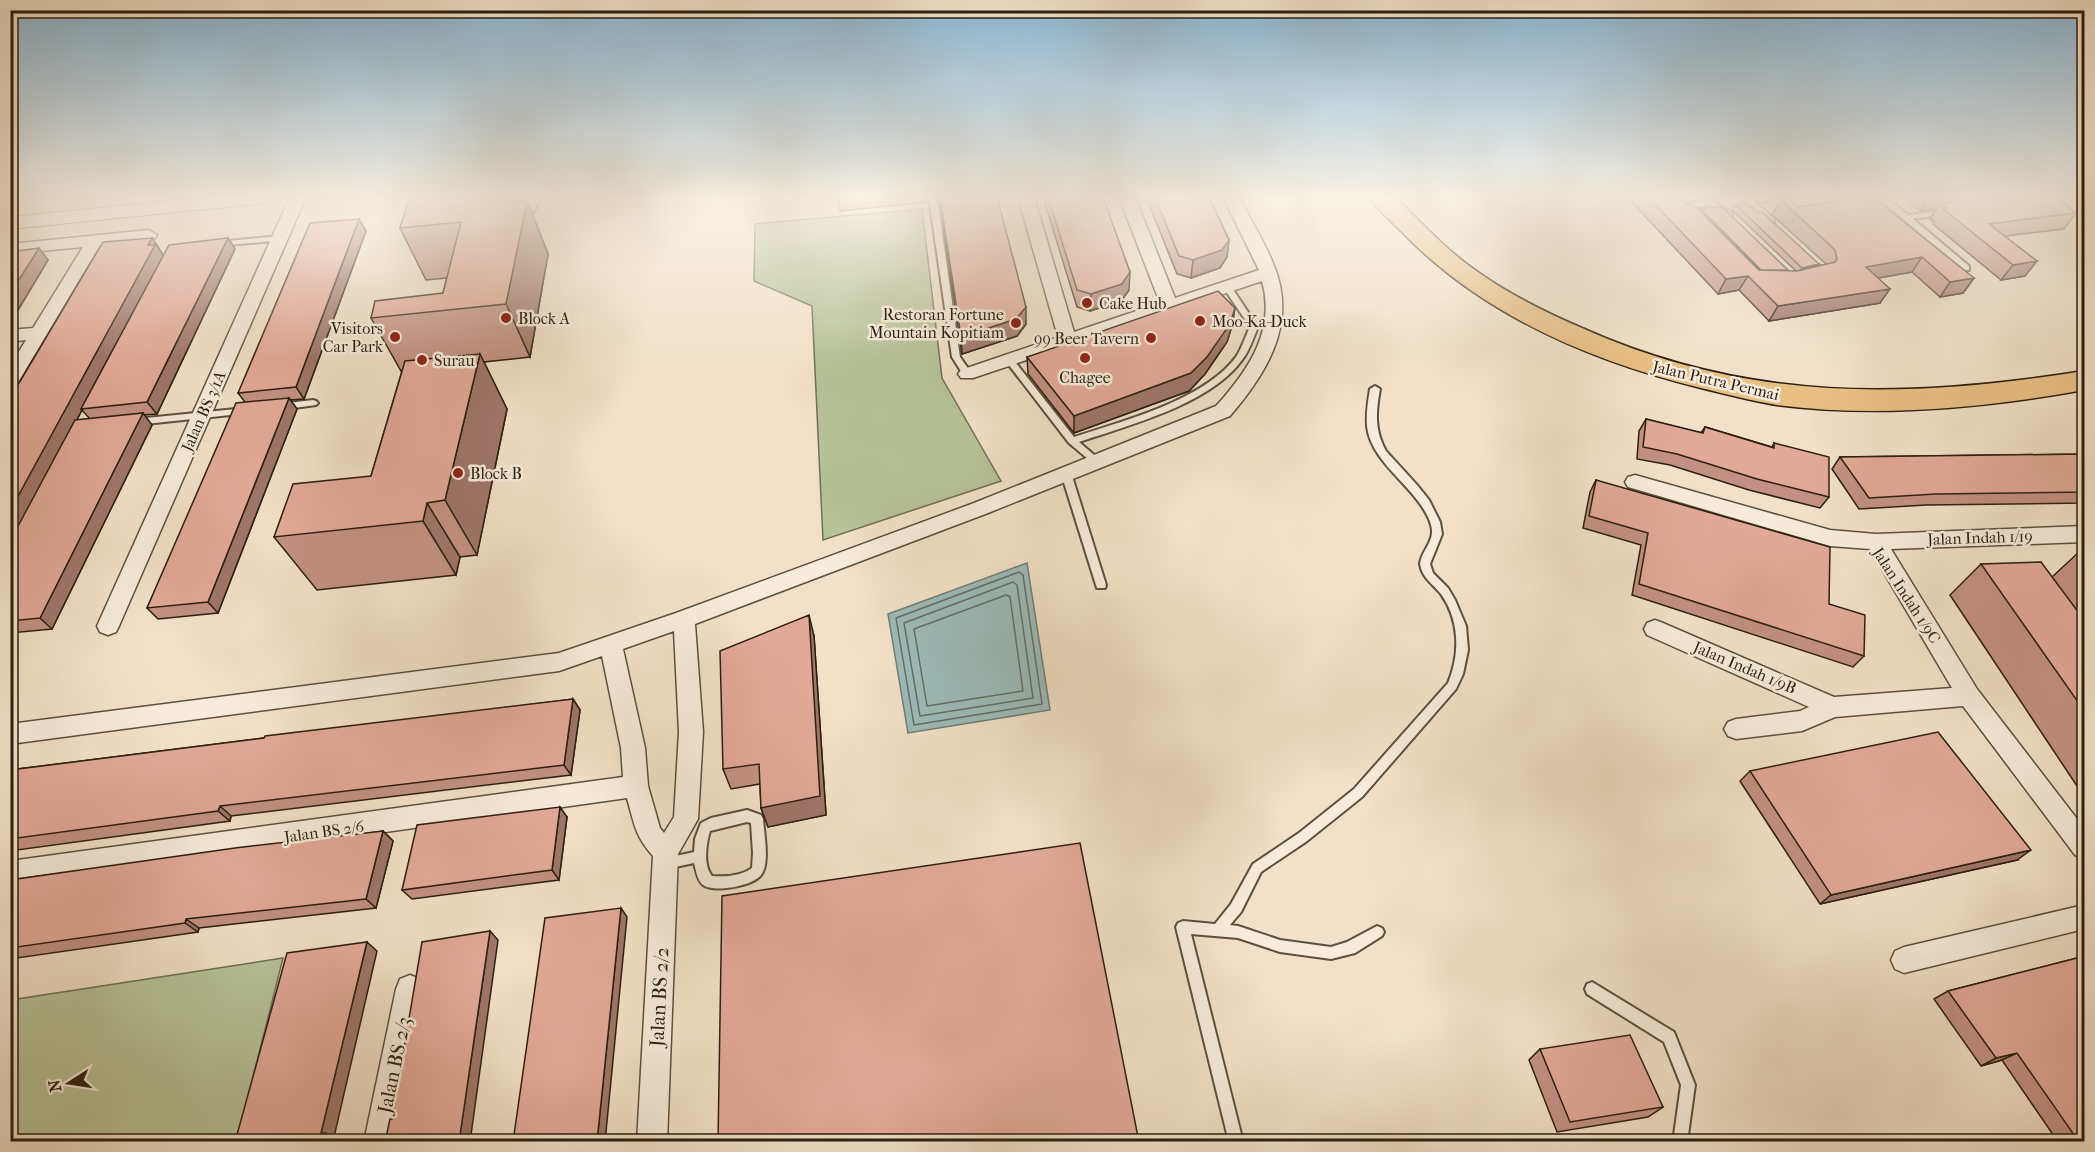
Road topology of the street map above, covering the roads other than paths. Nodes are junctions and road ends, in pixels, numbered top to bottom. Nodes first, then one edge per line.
1 (88, 251) edge
2 (274, 251) edge
3 (941, 251) edge
4 (1042, 251) edge
5 (1148, 251) edge
6 (1257, 251) edge
7 (1438, 251) edge
8 (1945, 251) edge
9 (1966, 268) edge
10 (1268, 273) junction
11 (1227, 287) junction
12 (1170, 306) junction
13 (40, 333) junction
14 (10, 336) edge
15 (1068, 340) junction
16 (1009, 360) junction
17 (967, 374) joint
18 (2085, 381) edge
19 (10, 382) edge
20 (1375, 389) dead end
21 (313, 403) dead end
22 (268, 408) edge
23 (257, 409) edge
24 (202, 416) junction
25 (130, 422) edge
26 (1072, 441) junction
27 (1097, 462) junction
28 (1066, 473) junction
29 (1635, 482) dead end
30 (2085, 534) edge
31 (1876, 542) junction
32 (1101, 585) dead end
33 (684, 619) junction
34 (108, 626) dead end
35 (1655, 629) dead end
36 (611, 644) junction
37 (1969, 696) junction
38 (1833, 707) junction
39 (1736, 729) dead end
40 (10, 734) edge
41 (636, 786) junction
42 (2085, 847) edge
43 (701, 856) junction
44 (666, 857) junction
45 (10, 873) edge
46 (2085, 917) edge
47 (1218, 930) junction
48 (1377, 932) dead end
49 (1904, 960) dead end
50 (410, 989) dead end
51 (1592, 989) dead end
52 (379, 1142) edge
53 (652, 1142) edge
54 (1236, 1142) edge
55 (1680, 1142) edge

1 - 13 street
2 - 24 street, Jalan BS 3/1A
3 - 17 lane
4 - 15 street
5 - 12 street
6 - 10 street
7 - 18 main road, Jalan Putra Permai
8 - 9 lane
10 - 11 street
10 - 27 street
11 - 12 street
11 - 26 lane
12 - 15 street
13 - 14 street
13 - 19 street
15 - 16 street
16 - 17 street
16 - 26 lane
20 - 47 lane
21 - 22 lane
23 - 24 lane
24 - 25 lane
24 - 34 street, Jalan BS 3/1A
26 - 27 lane
27 - 28 street
28 - 32 lane
28 - 33 street
29 - 31 street, Jalan Indah 1/9C
30 - 31 street, Jalan Indah 1/19
31 - 37 street, Jalan Indah 1/9C
33 - 36 street
33 - 44 street
35 - 38 street, Jalan Indah 1/9B
36 - 40 street
36 - 41 street
37 - 38 street, Jalan Indah 1/9B
37 - 42 street, Jalan Indah 1/9C
38 - 39 street, Jalan Indah 1/9B
41 - 44 street
41 - 45 street, Jalan BS 2/6
43 - 43 lane
43 - 44 lane
44 - 53 street, Jalan BS 2/2
46 - 49 street
47 - 48 lane
47 - 54 lane
50 - 52 street, Jalan BS 2/3
51 - 55 lane

